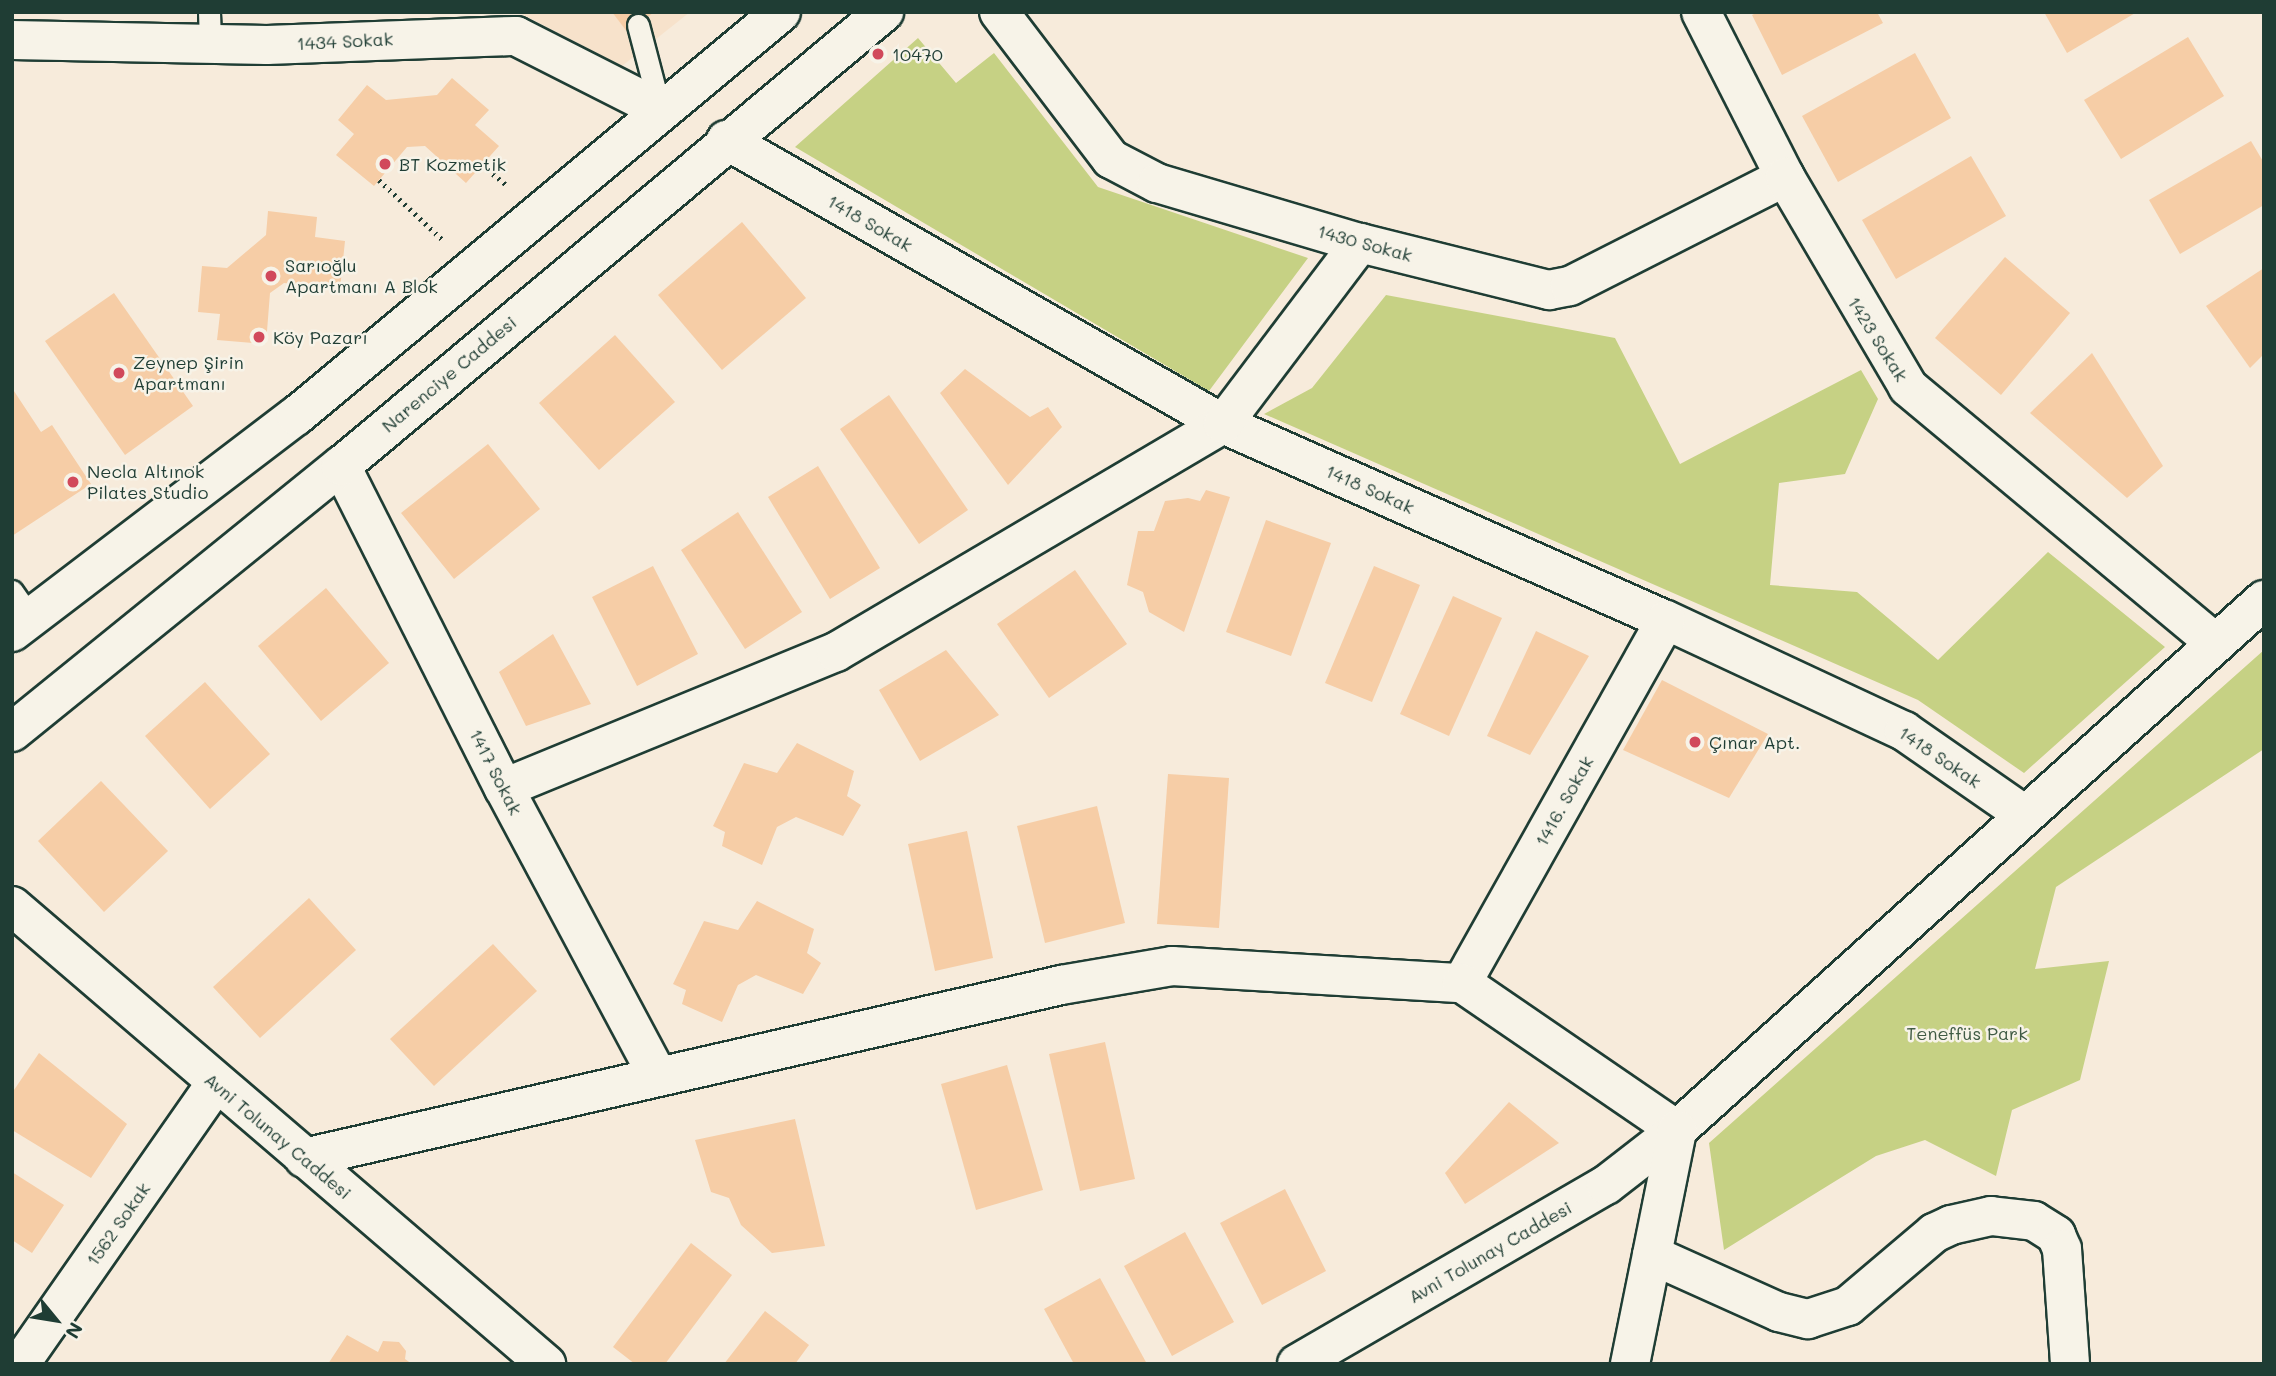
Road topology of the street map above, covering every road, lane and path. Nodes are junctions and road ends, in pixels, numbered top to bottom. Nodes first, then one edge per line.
1 (781, 12) edge
2 (884, 12) edge
3 (999, 12) edge
4 (1701, 12) edge
5 (638, 25) dead end
6 (210, 28) edge
7 (12, 40) edge
8 (660, 109) junction
9 (726, 140) junction
10 (482, 164) dead end
11 (1785, 177) junction
12 (379, 180) dead end
13 (508, 185) dead end
14 (443, 240) dead end
15 (1360, 243) junction
16 (1223, 424) junction
17 (341, 466) junction
18 (2264, 600) edge
19 (18, 614) edge
20 (1666, 620) junction
21 (2215, 643) junction
22 (12, 732) edge
23 (504, 788) junction
24 (2025, 815) junction
25 (12, 906) edge
26 (1462, 983) junction
27 (658, 1076) junction
28 (215, 1084) junction
29 (1677, 1130) junction
30 (304, 1158) junction
31 (1652, 1255) junction
32 (508, 1351) edge
33 (20, 1364) edge
34 (546, 1364) edge
35 (1297, 1364) edge
36 (1630, 1364) edge
37 (2070, 1364) edge

1 - 8 street
2 - 9 street, Narenciye Caddesi
3 - 15 street, 1430 Sokak
4 - 11 street, 1423 Sokak
5 - 8 lane
6 - 7 street, 1434 Sokak
6 - 8 street, 1434 Sokak
8 - 19 street
9 - 16 street, 1418 Sokak
9 - 17 street, Narenciye Caddesi
10 - 13 path
11 - 15 street, 1430 Sokak
11 - 21 street, 1423 Sokak
12 - 14 path
15 - 16 street
16 - 20 street, 1418 Sokak
16 - 23 street
17 - 22 street, Narenciye Caddesi
17 - 23 street, 1417 Sokak
18 - 21 street, Avni Tolunay Caddesi
20 - 24 street, 1418 Sokak
20 - 26 street, 1416. Sokak
21 - 24 street, Avni Tolunay Caddesi
23 - 27 street, 1417 Sokak
24 - 29 street, Avni Tolunay Caddesi
25 - 28 street, Avni Tolunay Caddesi
26 - 27 street
26 - 29 street
27 - 30 street
28 - 30 street, Avni Tolunay Caddesi
28 - 33 street, 1562 Sokak
29 - 31 street
29 - 35 street, Avni Tolunay Caddesi
30 - 32 street, Avni Tolunay Caddesi
31 - 36 street
31 - 37 street
32 - 34 street, Avni Tolunay Caddesi

